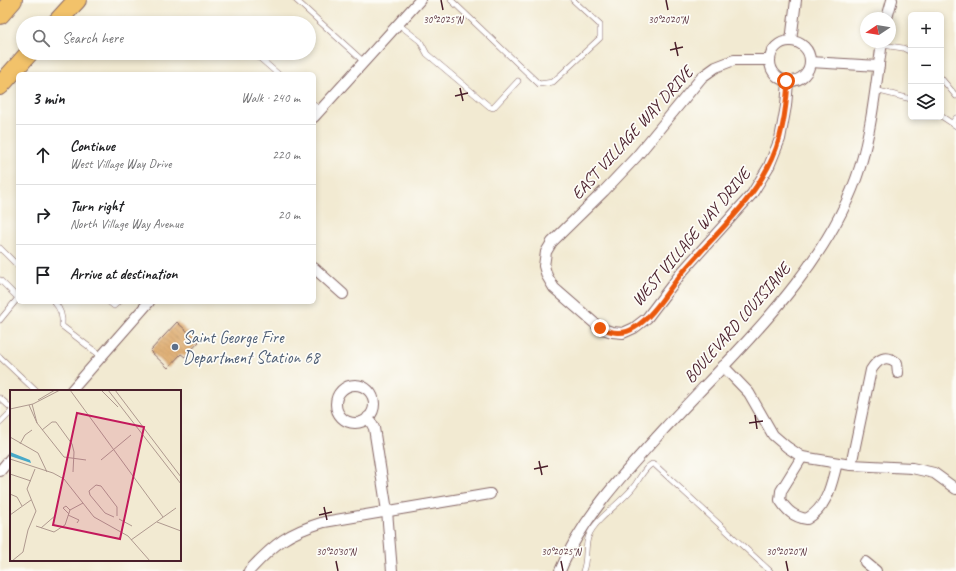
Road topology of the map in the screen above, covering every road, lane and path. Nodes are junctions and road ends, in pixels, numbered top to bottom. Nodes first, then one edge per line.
1 (13, 0) edge
2 (77, 0) edge
3 (296, 0) edge
4 (451, 0) edge
5 (573, 0) edge
6 (796, 0) edge
7 (892, 0) edge
8 (416, 1) edge
9 (888, 12) edge
10 (0, 15) edge
11 (62, 16) edge
12 (314, 16) edge
13 (316, 18) edge
14 (398, 24) junction
15 (791, 41) junction
16 (896, 46) edge
17 (881, 48) edge
18 (908, 50) edge
19 (23, 60) edge
20 (262, 60) edge
21 (770, 60) junction
22 (364, 62) junction
23 (810, 62) junction
24 (879, 66) junction
25 (276, 72) edge
26 (518, 81) dead end
27 (788, 82) junction
28 (944, 82) edge
29 (0, 86) edge
30 (875, 90) junction
31 (956, 96) edge
32 (908, 98) edge
33 (316, 111) edge
34 (944, 118) edge
35 (956, 118) edge
36 (954, 124) edge
37 (0, 248) edge
38 (16, 264) edge
39 (316, 270) edge
40 (0, 280) edge
41 (343, 294) dead end
42 (16, 296) edge
43 (16, 300) edge
44 (55, 304) edge
45 (145, 304) edge
46 (0, 320) edge
47 (623, 333) joint
48 (101, 356) junction
49 (0, 357) edge
50 (723, 366) junction
51 (898, 373) dead end
52 (35, 390) edge
53 (71, 390) edge
54 (0, 398) edge
55 (10, 407) edge
56 (10, 413) edge
57 (368, 417) dead end
58 (0, 423) edge
59 (802, 457) junction
60 (10, 459) edge
61 (837, 463) junction
62 (851, 465) junction
63 (0, 471) edge
64 (956, 489) edge
65 (490, 494) dead end
66 (387, 511) junction
67 (866, 562) dead end
68 (250, 571) edge
69 (392, 571) edge
70 (560, 571) edge
71 (583, 571) edge
72 (770, 571) edge
73 (876, 571) edge

1 - 10 highway
2 - 11 highway
3 - 12 lane
4 - 5 lane
6 - 15 street
7 - 9 street
8 - 14 street
13 - 22 lane
14 - 22 street
14 - 26 lane
15 - 21 street
15 - 23 street
16 - 18 lane
17 - 24 street, BOULEVARD LOUISIANE
19 - 29 highway
20 - 25 lane
21 - 27 street
21 - 47 street, EAST VILLAGE WAY DRIVE
22 - 33 street
23 - 24 street
23 - 27 street
24 - 30 street, BOULEVARD LOUISIANE
27 - 47 street, WEST VILLAGE WAY DRIVE
28 - 31 lane
30 - 32 lane
30 - 50 street, BOULEVARD LOUISIANE
34 - 36 lane
35 - 36 lane
37 - 38 lane
39 - 41 street
40 - 42 lane
43 - 46 lane
44 - 48 lane
45 - 48 street
48 - 53 street
49 - 52 lane
50 - 59 street
50 - 70 street, BOULEVARD LOUISIANE
51 - 62 street
54 - 55 lane
56 - 58 lane
57 - 66 street
59 - 61 street
59 - 61 street
60 - 63 street
61 - 62 street
62 - 64 street
65 - 66 street
66 - 68 street
66 - 69 street
67 - 73 street
71 - 72 lane

